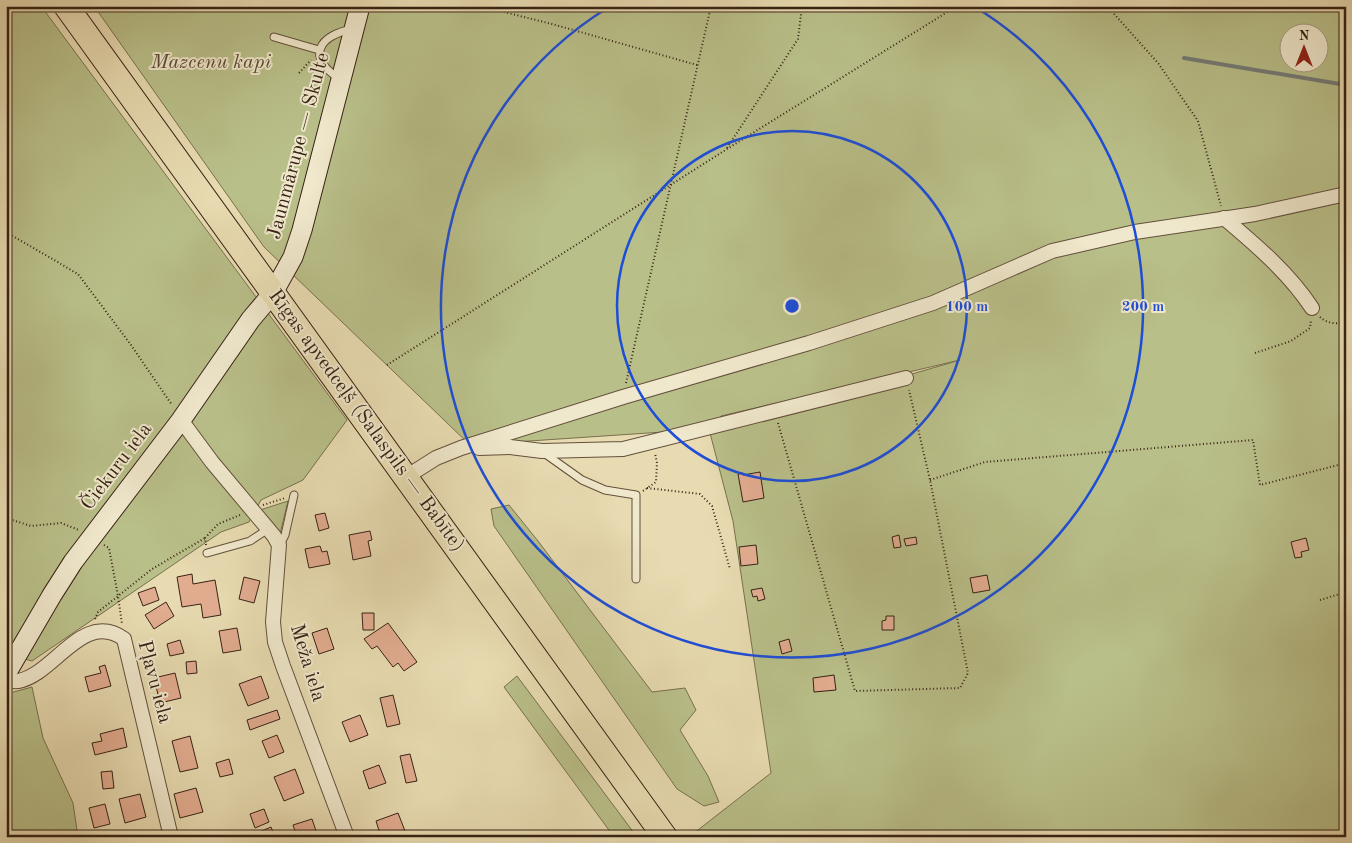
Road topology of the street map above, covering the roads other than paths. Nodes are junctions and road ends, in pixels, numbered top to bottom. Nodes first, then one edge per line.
1 (66, 6) edge
2 (360, 6) edge
3 (354, 29) junction
4 (274, 37) dead end
5 (319, 50) junction
6 (340, 79) junction
7 (1346, 194) edge
8 (1224, 218) junction
9 (273, 293) junction
10 (1312, 308) road end
11 (906, 378) road end
12 (181, 420) junction
13 (461, 448) junction
14 (542, 451) junction
15 (406, 477) junction
16 (294, 495) dead end
17 (268, 529) junction
18 (279, 545) junction
19 (207, 553) dead end
20 (636, 579) dead end
21 (6, 674) edge
22 (6, 680) edge
23 (171, 837) edge
24 (347, 837) edge
25 (665, 837) edge

1 - 9 highway, Rīgas apvedceļš (Salaspils — Babīte)
2 - 3 main road, Jaunmārupe — Skulte
3 - 5 lane
3 - 6 main road, Jaunmārupe — Skulte
4 - 5 lane
5 - 6 lane
6 - 9 main road, Jaunmārupe — Skulte
7 - 8 street
8 - 10 street
8 - 13 street
9 - 12 main road, Čiekuru iela
9 - 15 highway, Rīgas apvedceļš (Salaspils — Babīte)
11 - 14 street
12 - 17 street
12 - 21 main road, Čiekuru iela
13 - 14 street
13 - 15 street
14 - 20 lane
15 - 25 highway, Rīgas apvedceļš (Salaspils — Babīte)
16 - 18 lane, Meža iela
17 - 18 street
17 - 19 lane
18 - 24 street, Meža iela
22 - 23 street, Pļavu iela

